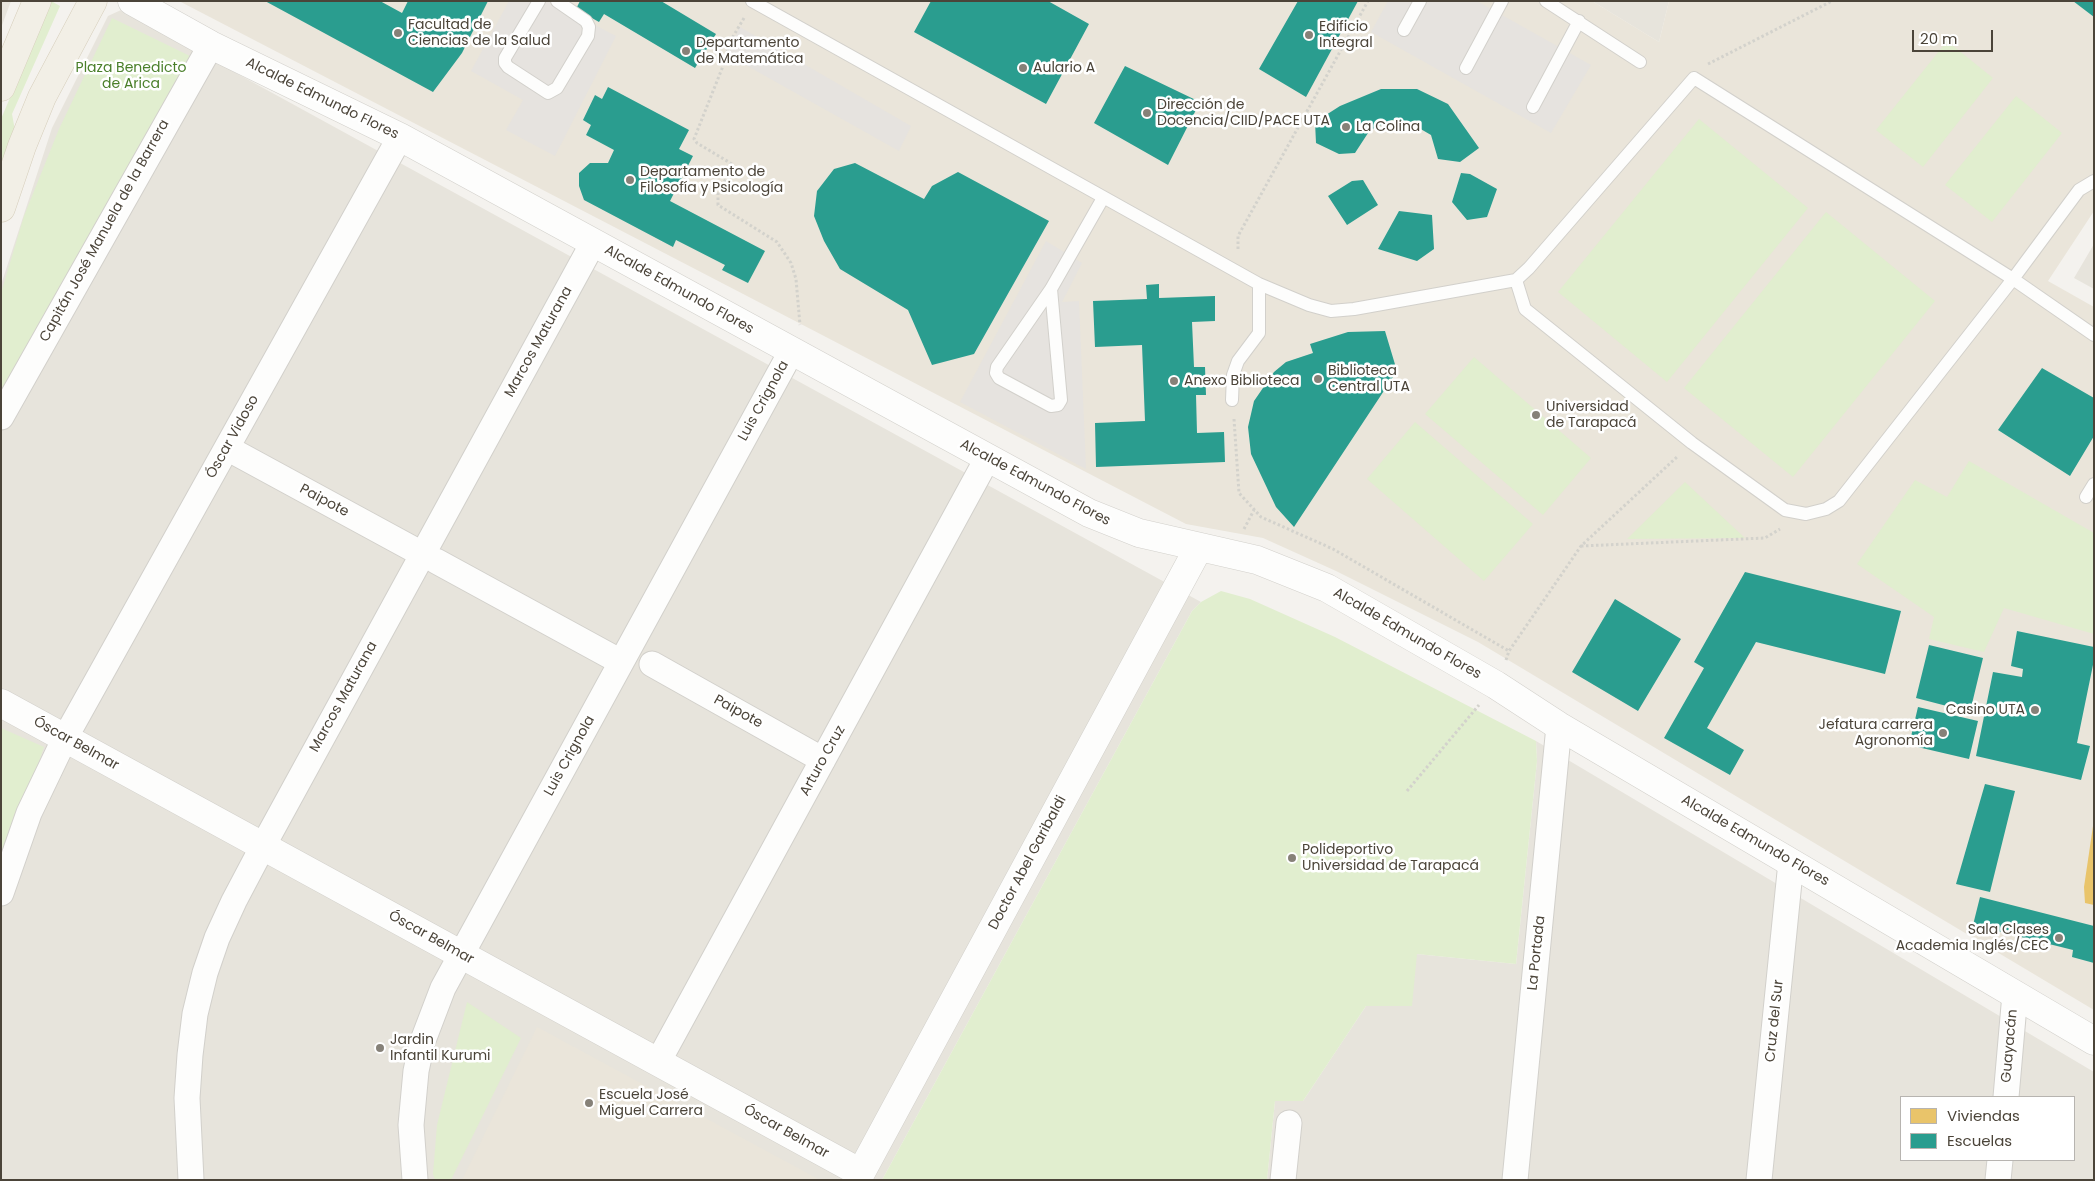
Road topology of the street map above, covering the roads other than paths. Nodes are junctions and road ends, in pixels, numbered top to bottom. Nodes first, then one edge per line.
1 (37, 1) edge
2 (93, 1) edge
3 (132, 1) edge
4 (540, 1) edge
5 (557, 1) edge
6 (1420, 1) edge
7 (1502, 1) edge
8 (1546, 1) edge
9 (752, 2) edge
10 (1579, 21) junction
11 (1404, 30) dead end
12 (211, 45) junction
13 (1640, 62) dead end
14 (1466, 68) dead end
15 (1, 87) edge
16 (1533, 106) dead end
17 (400, 137) junction
18 (2094, 181) edge
19 (1103, 198) junction
20 (1, 208) edge
21 (593, 243) junction
22 (1516, 280) junction
23 (2014, 280) junction
24 (1259, 284) junction
25 (1051, 289) junction
26 (2094, 335) edge
27 (791, 352) junction
28 (1232, 400) road end
29 (1, 417) edge
30 (227, 448) junction
31 (987, 459) junction
32 (2094, 484) edge
33 (2086, 497) dead end
34 (1199, 547) junction
35 (429, 557) junction
36 (621, 662) junction
37 (652, 664) dead end
38 (1, 703) edge
39 (1560, 726) junction
40 (66, 738) junction
41 (823, 760) junction
42 (263, 846) junction
43 (1791, 862) junction
44 (1, 893) edge
45 (461, 954) junction
46 (2015, 994) junction
47 (2094, 1041) edge
48 (658, 1062) junction
49 (2006, 1096) edge
50 (1289, 1123) dead end
51 (2000, 1161) edge
52 (859, 1177) edge
53 (191, 1180) edge
54 (415, 1180) edge
55 (1283, 1180) edge
56 (1515, 1180) edge
57 (1759, 1180) edge
58 (1998, 1180) edge

1 - 15 main road
2 - 20 main road
3 - 12 street, Alcalde Edmundo Flores
4 - 5 lane
6 - 11 lane
7 - 14 lane
8 - 10 lane
9 - 19 lane
10 - 13 lane
10 - 16 lane
12 - 17 street, Alcalde Edmundo Flores
12 - 29 street, Capitán José Manuela de la Barrera
17 - 21 street, Alcalde Edmundo Flores
17 - 30 street, Óscar Vidoso
18 - 23 lane
19 - 24 lane
19 - 25 lane
21 - 27 street, Alcalde Edmundo Flores
21 - 35 street, Marcos Maturana
22 - 23 lane
22 - 23 lane
22 - 24 lane
23 - 26 lane
24 - 28 lane
25 - 25 lane
27 - 31 street, Alcalde Edmundo Flores
27 - 36 street, Luis Crignola
30 - 35 street, Paipote
30 - 40 street, Óscar Vidoso
31 - 34 street, Alcalde Edmundo Flores
31 - 41 street, Arturo Cruz
32 - 33 lane
34 - 39 street, Alcalde Edmundo Flores
34 - 52 street, Doctor Abel Garibaldi
35 - 36 street, Paipote
35 - 42 street, Marcos Maturana
36 - 45 street, Luis Crignola
37 - 41 street, Paipote
38 - 40 street, Óscar Belmar
39 - 43 street, Alcalde Edmundo Flores
39 - 56 street, La Portada
40 - 42 street, Óscar Belmar
40 - 44 street, Óscar Vidoso
41 - 48 street, Arturo Cruz
42 - 45 street, Óscar Belmar
42 - 53 street, Marcos Maturana
43 - 46 street, Alcalde Edmundo Flores
43 - 57 street, Cruz del Sur
45 - 48 street, Óscar Belmar
45 - 54 street, Luis Crignola
46 - 47 street, Alcalde Edmundo Flores
46 - 49 street, Guayacán
48 - 52 street, Óscar Belmar
50 - 55 street
51 - 58 street

